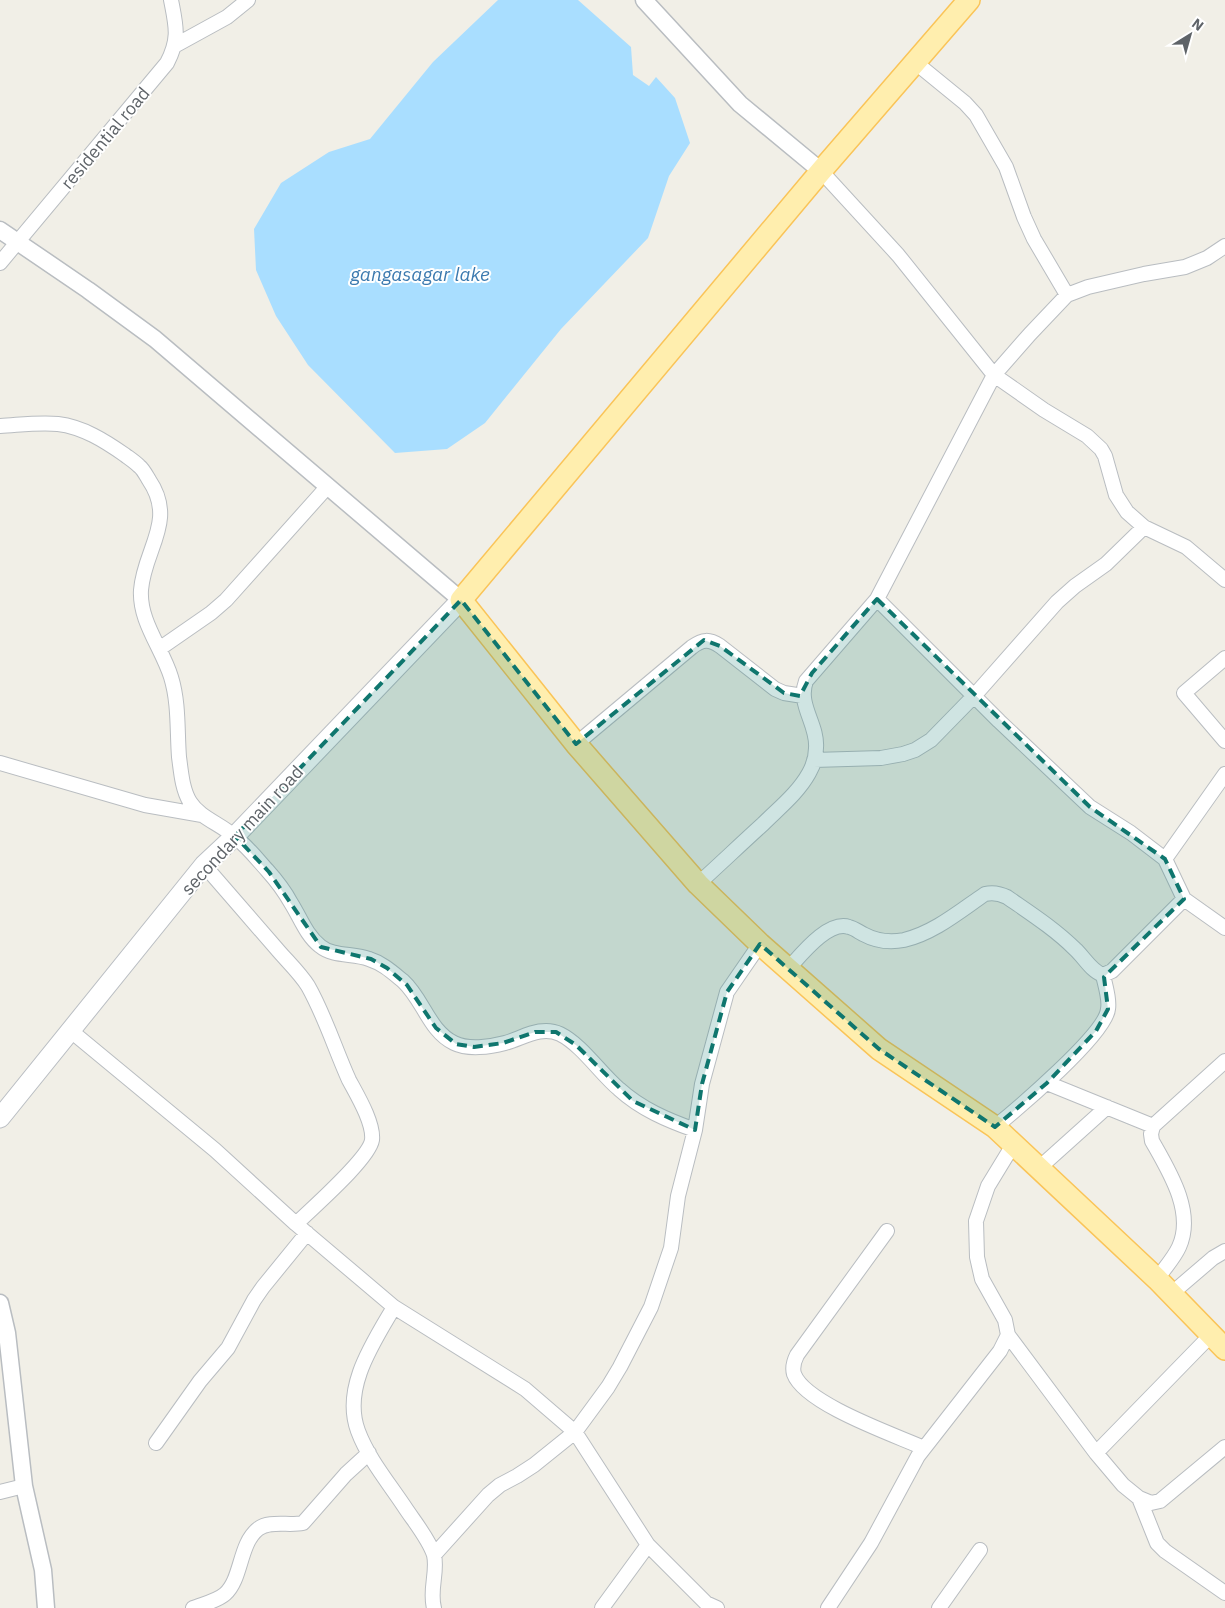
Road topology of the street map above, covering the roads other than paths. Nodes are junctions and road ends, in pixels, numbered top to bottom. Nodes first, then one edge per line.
1 (171, 0) edge
2 (248, 0) edge
3 (644, 0) edge
4 (969, 0) edge
5 (176, 45) junction
6 (916, 63) junction
7 (821, 171) junction
8 (0, 230) edge
9 (18, 242) junction
10 (1225, 246) edge
11 (0, 263) edge
12 (1067, 295) junction
13 (994, 375) junction
14 (0, 426) edge
15 (328, 486) junction
16 (1144, 528) junction
17 (1225, 580) edge
18 (877, 599) junction
19 (461, 600) junction
20 (158, 649) junction
21 (1225, 658) edge
22 (803, 696) junction
23 (974, 696) junction
24 (1225, 741) edge
25 (576, 744) junction
26 (814, 760) junction
27 (0, 763) edge
28 (1225, 774) edge
29 (204, 815) junction
30 (235, 836) junction
31 (1165, 859) junction
32 (204, 865) junction
33 (698, 884) junction
34 (1184, 899) junction
35 (1225, 928) edge
36 (760, 944) junction
37 (788, 969) junction
38 (1103, 975) junction
39 (71, 1031) junction
40 (1225, 1061) edge
41 (1047, 1083) junction
42 (1107, 1107) junction
43 (0, 1118) edge
44 (1153, 1126) junction
45 (995, 1127) junction
46 (695, 1130) junction
47 (1013, 1145) junction
48 (1038, 1169) junction
49 (301, 1228) junction
50 (887, 1231) dead end
51 (1225, 1250) edge
52 (1164, 1286) junction
53 (0, 1303) edge
54 (394, 1307) junction
55 (1008, 1335) junction
56 (1218, 1342) edge
57 (575, 1432) junction
58 (156, 1443) dead end
59 (1225, 1447) edge
60 (924, 1448) junction
61 (369, 1453) junction
62 (1096, 1453) junction
63 (24, 1486) junction
64 (0, 1492) edge
65 (1139, 1498) junction
66 (648, 1545) junction
67 (980, 1550) dead end
68 (434, 1555) junction
69 (1225, 1593) edge
70 (46, 1608) edge
71 (194, 1608) edge
72 (434, 1608) edge
73 (602, 1608) edge
74 (717, 1608) edge
75 (828, 1608) edge
76 (939, 1608) edge

1 - 5 street
2 - 5 street
3 - 7 street
4 - 6 main road
5 - 9 street, residential road
6 - 7 main road
6 - 12 street
7 - 13 street
7 - 19 main road
8 - 9 street
9 - 11 street, residential road
9 - 15 street
10 - 12 street
12 - 13 street
13 - 16 street
13 - 18 street
14 - 20 street
15 - 19 street
15 - 20 street
16 - 17 street
16 - 23 street
18 - 22 street
18 - 23 street
19 - 25 main road
19 - 30 main road, secondary main road
20 - 29 street
21 - 24 street
22 - 25 street
22 - 26 street
23 - 26 street
23 - 31 street
25 - 33 main road
26 - 33 street
27 - 29 street
28 - 31 street
29 - 30 street
30 - 32 main road, secondary main road
30 - 46 street
31 - 34 street
32 - 39 main road, secondary main road
32 - 49 street
33 - 36 main road
34 - 35 street
34 - 38 street
36 - 37 main road
36 - 46 street
37 - 38 street
37 - 45 main road
38 - 41 street
39 - 43 main road, secondary main road
39 - 49 street
40 - 44 street
41 - 42 street
41 - 45 street
42 - 44 street
42 - 48 street
44 - 52 street
45 - 47 main road
46 - 57 street
47 - 48 main road
47 - 55 street
48 - 52 main road
49 - 54 street
49 - 58 street
50 - 60 street
51 - 52 street
52 - 56 main road
53 - 63 street
54 - 57 street
54 - 61 street
55 - 60 street
55 - 62 street
56 - 62 street
57 - 66 street
57 - 68 street
59 - 65 street
60 - 75 street
61 - 68 street
61 - 71 street
62 - 65 street
63 - 64 street
63 - 70 street
65 - 69 street
66 - 73 street
66 - 74 street
67 - 76 street
68 - 72 street

